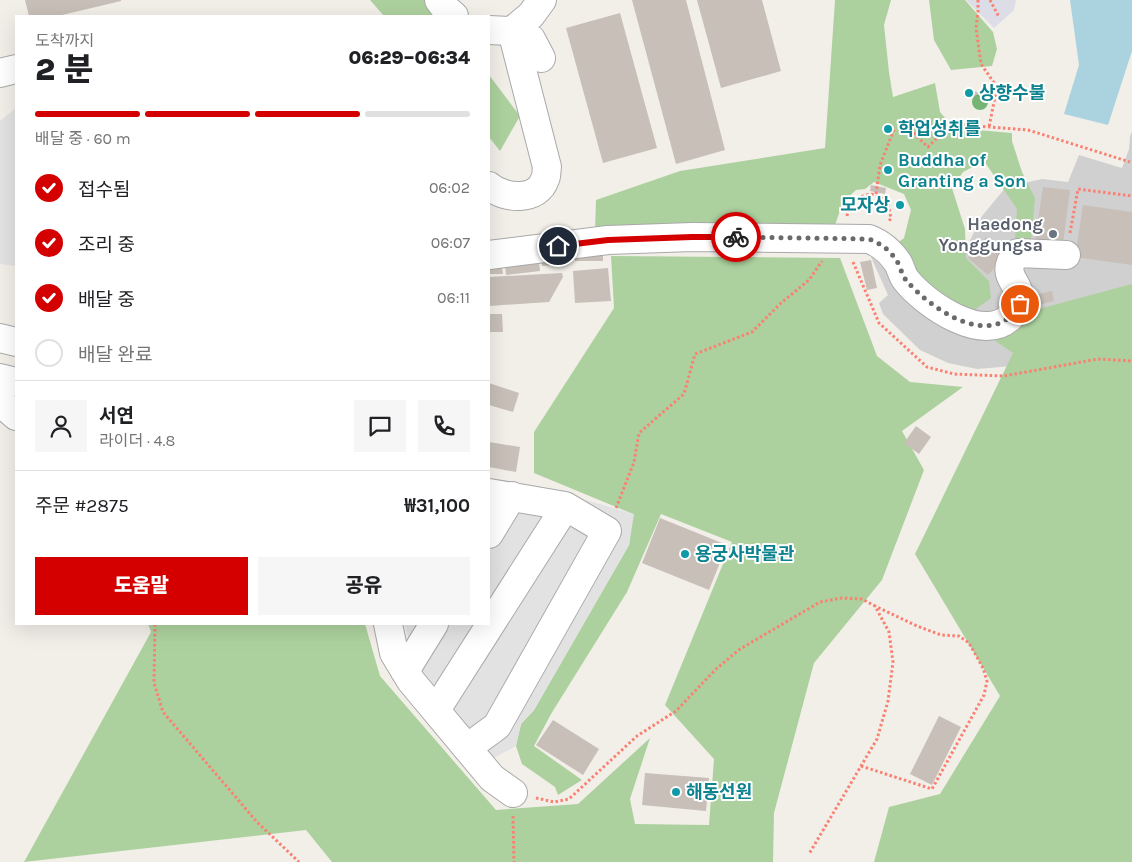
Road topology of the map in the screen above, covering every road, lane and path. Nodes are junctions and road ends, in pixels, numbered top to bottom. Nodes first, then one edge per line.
1 (439, 0) edge
2 (542, 0) edge
3 (978, 0) edge
4 (990, 0) edge
5 (453, 15) edge
6 (999, 17) dead end
7 (500, 31) edge
8 (541, 58) dead end
9 (15, 69) edge
10 (0, 73) edge
11 (981, 94) dead end
12 (995, 96) junction
13 (906, 126) dead end
14 (895, 127) dead end
15 (989, 127) junction
16 (1130, 162) dead end
17 (490, 187) edge
18 (1132, 196) edge
19 (836, 248) junction
20 (490, 255) edge
21 (1066, 255) joint
22 (0, 338) edge
23 (15, 342) edge
24 (0, 378) edge
25 (15, 382) edge
26 (0, 402) edge
27 (15, 415) edge
28 (500, 494) edge
29 (564, 509) dead end
30 (616, 509) dead end
31 (490, 530) edge
32 (875, 606) junction
33 (154, 625) edge
34 (388, 625) edge
35 (433, 625) edge
36 (405, 671) junction
37 (436, 710) junction
38 (467, 748) junction
39 (861, 766) junction
40 (513, 793) junction
41 (809, 854) dead end
42 (299, 862) edge
43 (514, 862) edge

1 - 5 street
2 - 7 street
3 - 12 path
4 - 6 path
7 - 8 street
7 - 17 street
9 - 10 street
11 - 12 path
12 - 15 path
13 - 15 path
14 - 19 path
15 - 16 path
18 - 21 path
19 - 20 street
19 - 21 street
19 - 30 path
22 - 23 street
24 - 25 street
26 - 27 street
28 - 31 street
28 - 38 street
29 - 37 street
32 - 39 path
32 - 39 path
32 - 40 path
33 - 42 path
34 - 36 street
35 - 36 street
36 - 37 street
37 - 38 street
38 - 40 street
39 - 41 path
40 - 43 path

